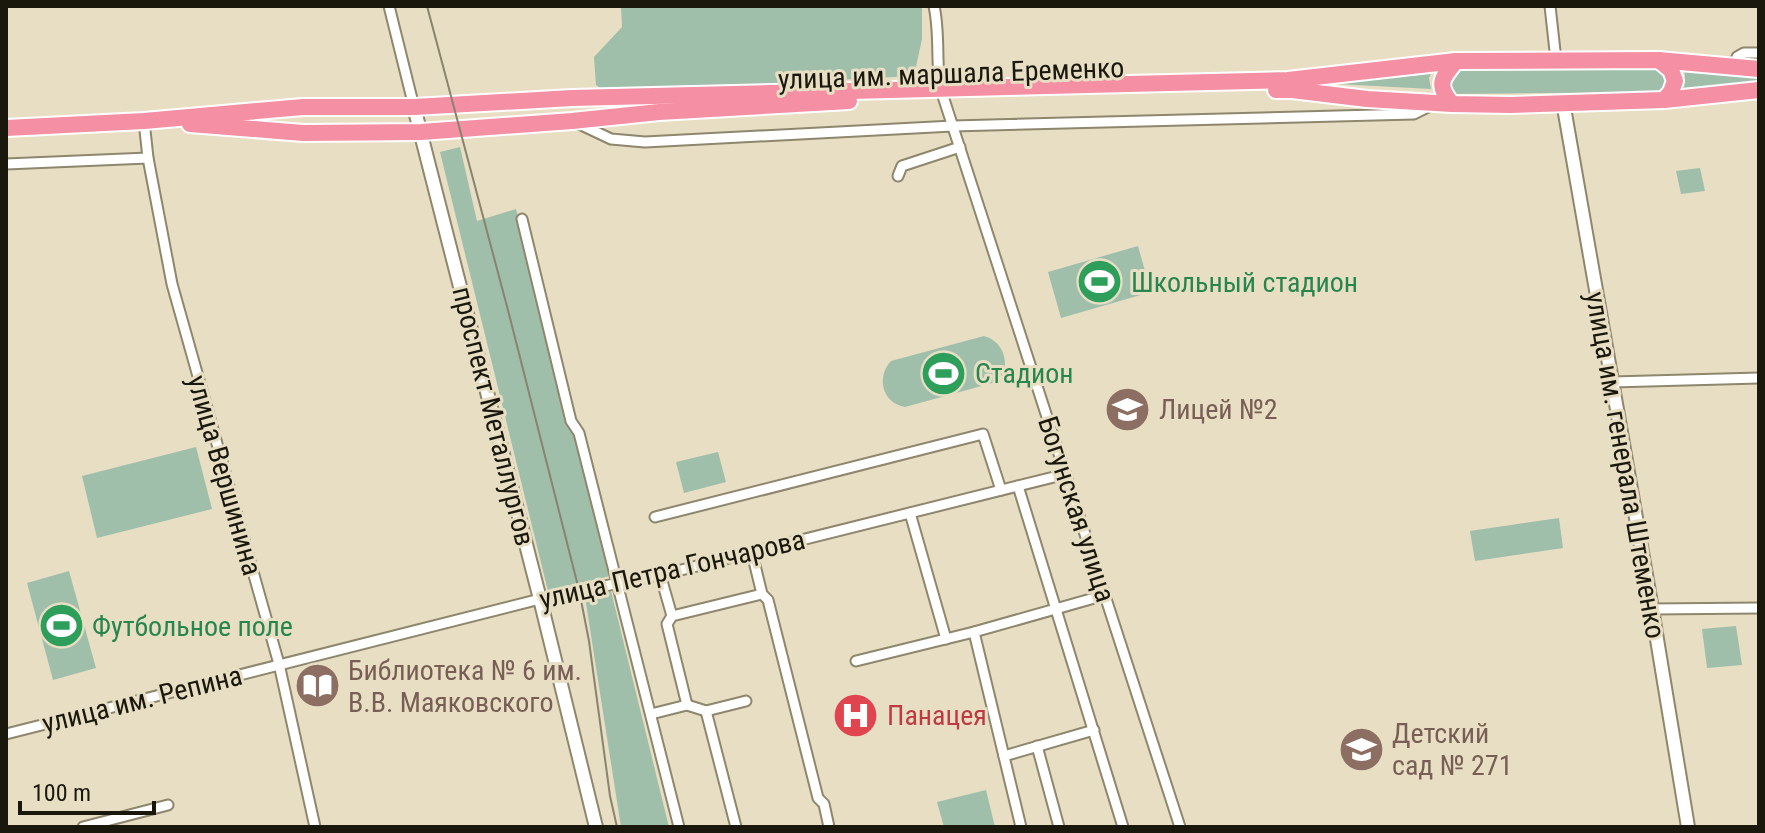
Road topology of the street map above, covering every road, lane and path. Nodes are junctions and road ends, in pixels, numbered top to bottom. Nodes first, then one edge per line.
1 (389, 6) edge
2 (934, 6) edge
3 (1550, 6) edge
4 (1759, 53) edge
5 (1737, 57) dead end
6 (1556, 60) junction
7 (1658, 60) junction
8 (1456, 61) junction
9 (1759, 69) edge
10 (1759, 90) edge
11 (941, 91) junction
12 (572, 98) junction
13 (1664, 100) junction
14 (1563, 102) junction
15 (1444, 104) junction
16 (303, 107) junction
17 (414, 107) junction
18 (144, 121) junction
19 (572, 121) junction
20 (953, 126) junction
21 (6, 128) edge
22 (421, 132) junction
23 (303, 133) junction
24 (960, 147) junction
25 (148, 158) junction
26 (6, 164) edge
27 (898, 176) dead end
28 (522, 219) dead end
29 (1759, 378) edge
30 (1612, 382) junction
31 (1066, 474) junction
32 (1018, 486) junction
33 (1001, 490) junction
34 (910, 513) junction
35 (655, 517) dead end
36 (752, 553) junction
37 (660, 574) junction
38 (618, 583) junction
39 (762, 594) junction
40 (1105, 595) junction
41 (540, 599) junction
42 (1759, 608) edge
43 (1056, 609) junction
44 (1652, 609) junction
45 (672, 616) junction
46 (974, 632) junction
47 (946, 639) junction
48 (856, 661) dead end
49 (279, 664) junction
50 (746, 701) dead end
51 (687, 705) junction
52 (706, 711) junction
53 (651, 714) junction
54 (1094, 730) junction
55 (6, 734) edge
56 (1037, 746) junction
57 (1004, 756) junction
58 (168, 805) dead end
59 (83, 827) edge
60 (315, 827) edge
61 (596, 827) edge
62 (679, 827) edge
63 (736, 827) edge
64 (829, 827) edge
65 (1021, 827) edge
66 (1059, 827) edge
67 (1123, 827) edge
68 (1180, 827) edge
69 (1688, 827) edge

1 - 17 street, проспект Металлургов
2 - 11 street, Богунская улица
3 - 6 street
4 - 5 street
6 - 7 highway, улица им. маршала Еременко
6 - 8 highway, улица им. маршала Еременко
7 - 9 highway, улица им. маршала Еременко
7 - 13 highway
8 - 11 highway, улица им. маршала Еременко
8 - 15 highway
10 - 13 highway, улица им. маршала Еременко
11 - 12 highway, улица им. маршала Еременко
11 - 15 highway, улица им. маршала Еременко
11 - 19 highway, улица им. маршала Еременко
11 - 20 street, Богунская улица
12 - 17 highway, улица им. маршала Еременко
12 - 19 highway
13 - 14 highway, улица им. маршала Еременко
14 - 15 highway, улица им. маршала Еременко
14 - 30 main road, улица им. генерала Штеменко
15 - 20 street
16 - 17 highway, улица им. маршала Еременко
16 - 18 highway, улица им. маршала Еременко
16 - 23 highway
17 - 22 main road, проспект Металлургов
18 - 21 highway, улица им. маршала Еременко
18 - 23 highway, улица им. маршала Еременко
18 - 25 street, улица Вершинина
19 - 20 street
19 - 22 highway, улица им. маршала Еременко
20 - 24 street, Богунская улица
22 - 23 highway, улица им. маршала Еременко
22 - 41 main road, проспект Металлургов
24 - 27 street
24 - 31 street, Богунская улица
25 - 26 street
25 - 49 street, улица Вершинина
28 - 38 street
29 - 30 street
30 - 44 main road, улица им. генерала Штеменко
31 - 32 street, улица Петра Гончарова
31 - 40 street, Богунская улица
32 - 33 street, улица Петра Гончарова
32 - 43 street
33 - 34 street, улица Петра Гончарова
33 - 35 street
34 - 36 street, улица Петра Гончарова
34 - 47 street
36 - 37 street, улица Петра Гончарова
36 - 39 street
37 - 38 street, улица Петра Гончарова
37 - 45 street
38 - 41 street, улица Петра Гончарова
38 - 53 street
39 - 45 street
39 - 64 street
40 - 43 street
40 - 68 street, Богунская улица
41 - 49 street, улица Петра Гончарова
41 - 61 main road, проспект Металлургов
42 - 44 street
43 - 46 street
43 - 54 street
44 - 69 main road, улица им. генерала Штеменко
45 - 51 street
46 - 47 street
46 - 57 street
47 - 48 street
49 - 55 street, улица им. Репина
49 - 60 street, улица Вершинина
50 - 52 street
51 - 52 street
51 - 53 street
52 - 63 street
53 - 62 street
54 - 56 street
54 - 67 street
56 - 57 street
56 - 66 street
57 - 65 street
58 - 59 street

